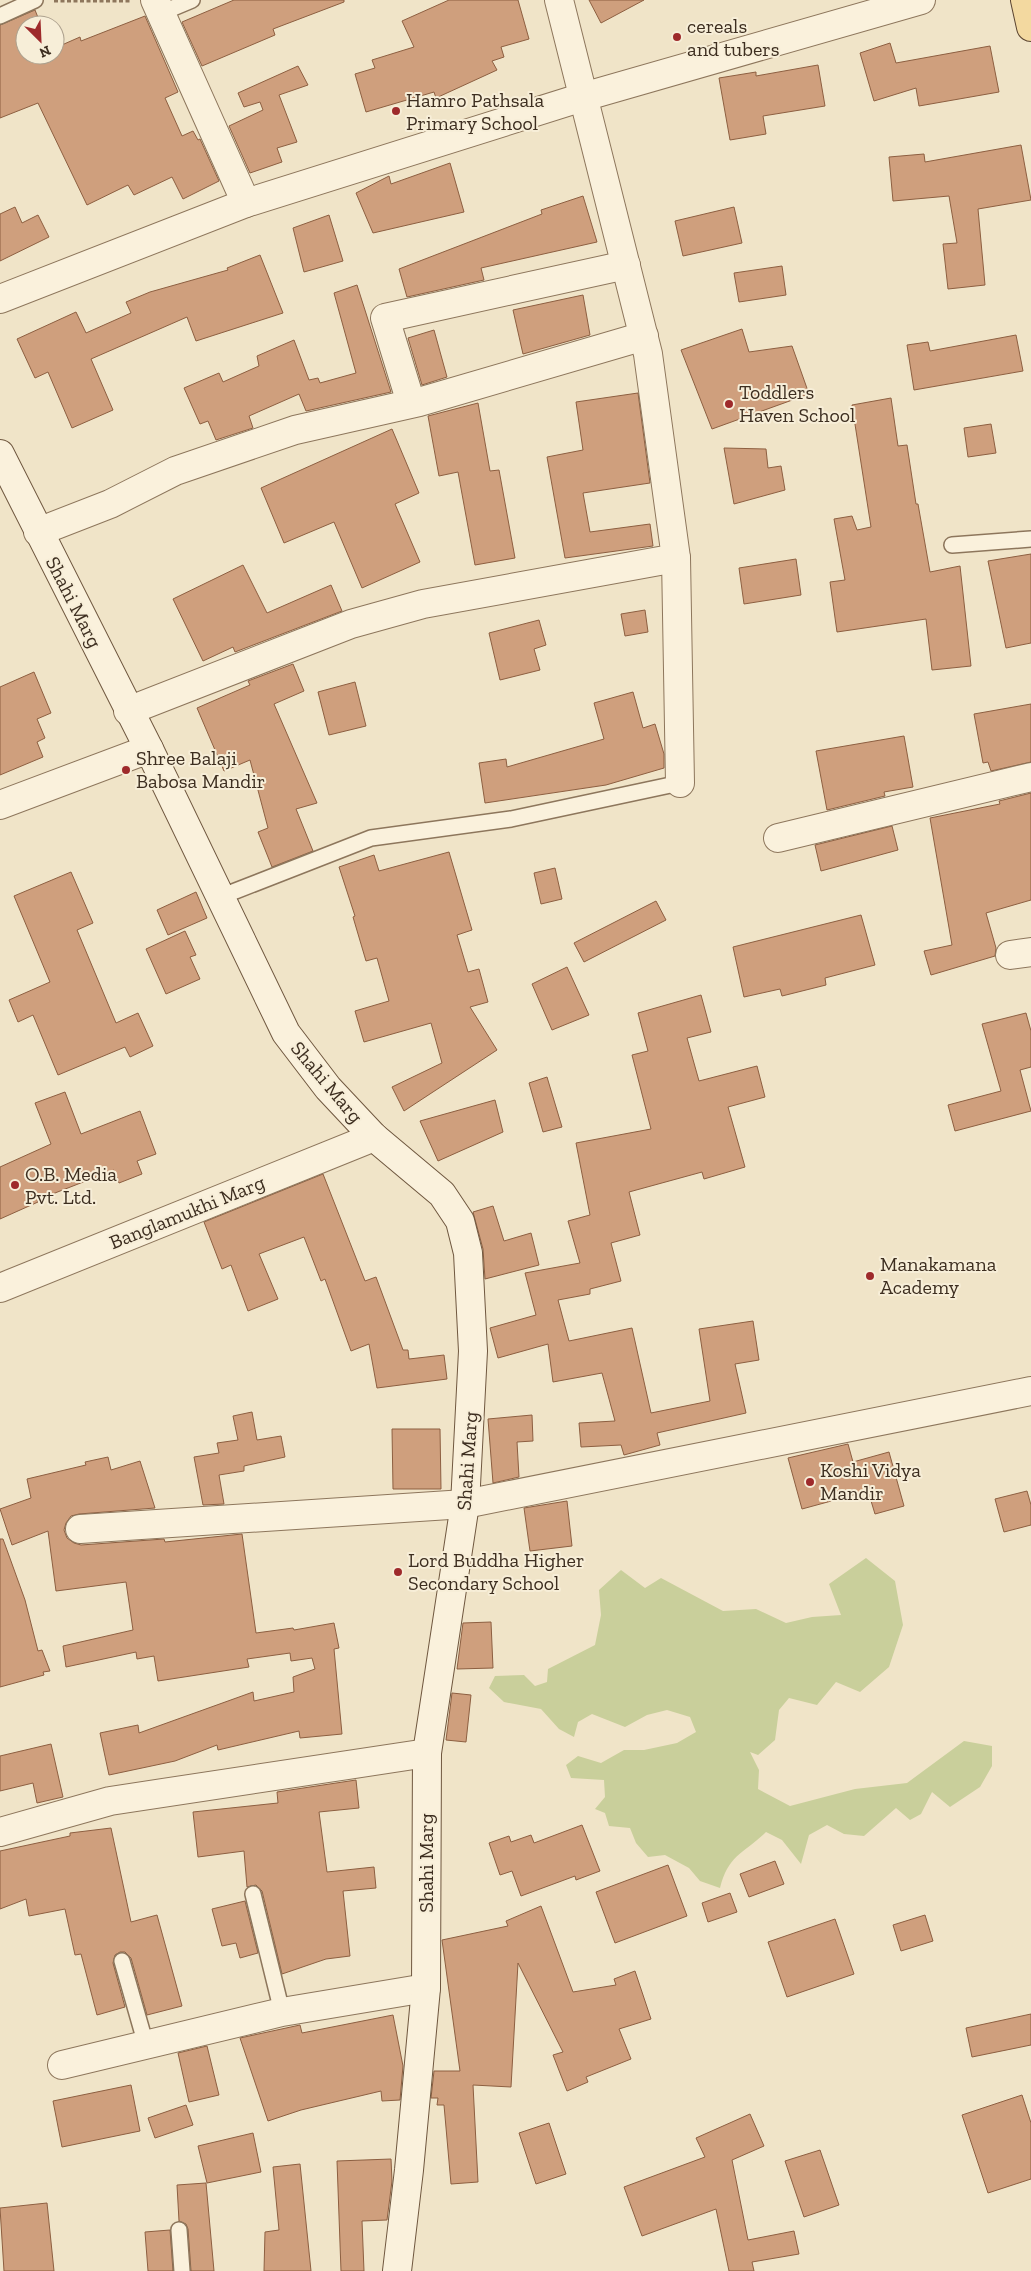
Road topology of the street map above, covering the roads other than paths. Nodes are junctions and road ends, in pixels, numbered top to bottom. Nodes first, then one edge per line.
1 (35, 0) edge
2 (192, 0) edge
3 (559, 0) edge
4 (921, 0) edge
5 (1025, 0) edge
6 (157, 5) edge
7 (0, 16) edge
8 (1031, 27) edge
9 (583, 97) junction
10 (246, 203) junction
11 (626, 265) junction
12 (0, 299) edge
13 (644, 336) junction
14 (411, 404) junction
15 (0, 454) edge
16 (38, 532) junction
17 (1031, 539) edge
18 (952, 545) dead end
19 (676, 558) junction
20 (128, 711) junction
21 (149, 750) junction
22 (1031, 777) edge
23 (680, 783) joint
24 (0, 805) edge
25 (778, 838) dead end
26 (220, 896) junction
27 (374, 1137) junction
28 (0, 1288) edge
29 (1031, 1391) edge
30 (466, 1504) junction
31 (80, 1529) dead end
32 (427, 1753) junction
33 (0, 1832) edge
34 (253, 1894) dead end
35 (122, 1961) dead end
36 (426, 1988) junction
37 (282, 2012) junction
38 (146, 2045) junction
39 (62, 2065) dead end
40 (179, 2230) dead end
41 (182, 2271) edge
42 (397, 2271) edge

1 - 7 lane
2 - 6 lane
3 - 9 street
4 - 9 street
5 - 8 main road
6 - 10 street
9 - 10 street
9 - 11 street
10 - 12 street
11 - 13 street
11 - 14 street
13 - 14 street
13 - 19 street
14 - 16 street
15 - 16 street, Shahi Marg
16 - 20 street, Shahi Marg
17 - 18 lane
19 - 20 street
19 - 23 street
20 - 21 street, Shahi Marg
21 - 24 street
21 - 26 street, Shahi Marg
22 - 25 street
23 - 26 lane
26 - 27 street, Shahi Marg
27 - 28 street, Banglamukhi Marg
27 - 30 street, Shahi Marg
29 - 30 street
30 - 31 street
30 - 32 street, Shahi Marg
32 - 33 street
32 - 36 street, Shahi Marg
34 - 37 lane
35 - 38 lane
36 - 37 street
36 - 42 street, Shahi Marg
37 - 38 street
38 - 39 street
40 - 41 lane

